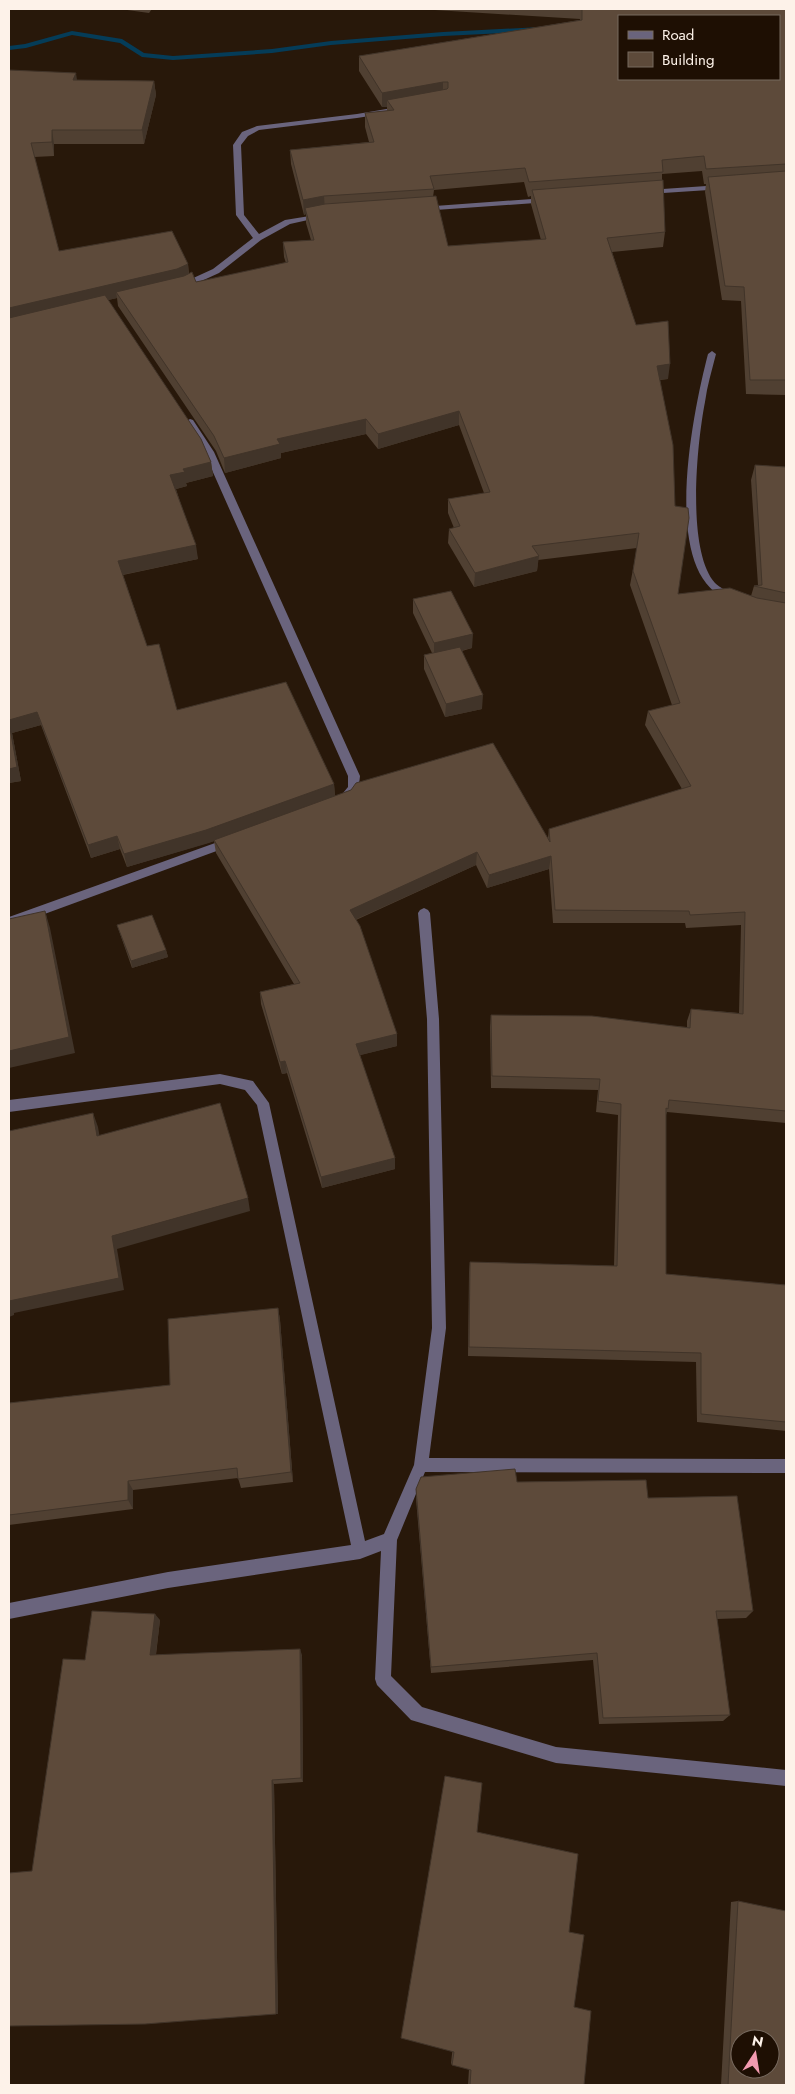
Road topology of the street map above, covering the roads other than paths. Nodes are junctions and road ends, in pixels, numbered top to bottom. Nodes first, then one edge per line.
1 (414, 106) edge
2 (728, 186) edge
3 (640, 193) edge
4 (551, 200) edge
5 (413, 209) edge
6 (335, 214) edge
7 (258, 238) junction
8 (173, 289) edge
9 (712, 354) dead end
10 (182, 411) edge
11 (744, 602) edge
12 (338, 802) edge
13 (237, 839) edge
14 (424, 913) dead end
15 (9, 922) edge
16 (9, 1106) edge
17 (421, 1465) junction
18 (786, 1466) edge
19 (389, 1540) junction
20 (360, 1551) junction
21 (9, 1611) edge
22 (786, 1778) edge

1 - 7 street
2 - 3 street
4 - 5 street
6 - 7 street
7 - 8 street
9 - 11 street
10 - 12 street
13 - 15 street
14 - 17 street
16 - 20 street
17 - 18 street
17 - 19 street
19 - 20 street
19 - 22 street
20 - 21 street

